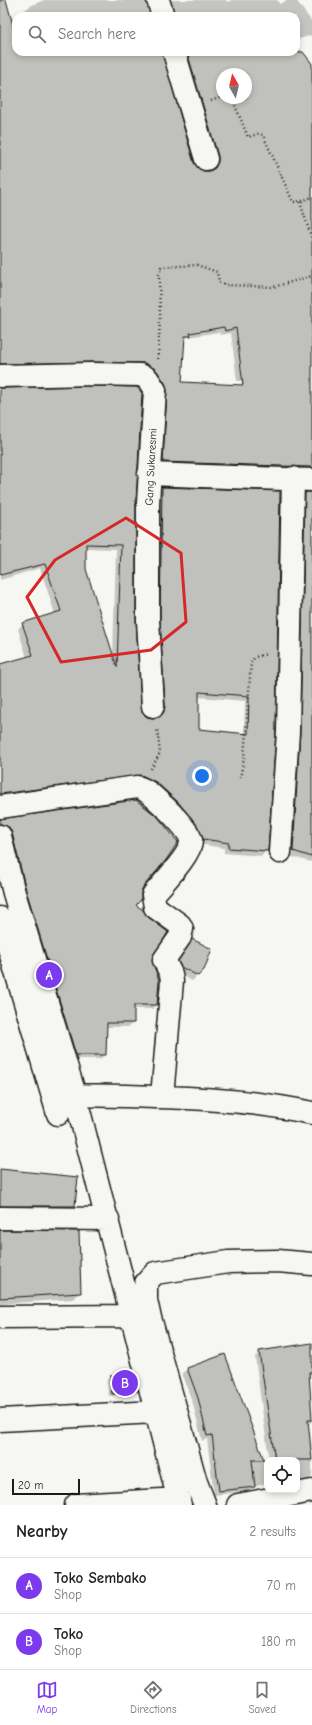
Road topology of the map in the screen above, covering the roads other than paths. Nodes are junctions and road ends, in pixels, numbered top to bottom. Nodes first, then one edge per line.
1 (158, 0) edge
2 (162, 12) edge
3 (175, 56) edge
4 (206, 159) dead end
5 (0, 376) edge
6 (150, 474) junction
7 (303, 479) edge
8 (153, 706) road end
9 (0, 808) edge
10 (0, 836) edge
11 (280, 852) dead end
12 (0, 918) edge
13 (75, 1095) junction
14 (162, 1097) junction
15 (312, 1113) edge
16 (58, 1114) dead end
17 (0, 1218) edge
18 (108, 1219) junction
19 (312, 1264) edge
20 (132, 1316) junction
21 (0, 1317) edge
22 (156, 1412) junction
23 (0, 1420) edge
24 (312, 1490) edge
25 (180, 1502) edge
26 (76, 1505) edge
27 (205, 1505) edge
28 (238, 1505) edge

1 - 2 street
3 - 4 street
5 - 6 street, Gang Sukaresmi
6 - 7 street
6 - 8 street, Gang Sukaresmi
7 - 11 street
9 - 14 street
10 - 13 street
12 - 16 street
13 - 14 street
13 - 18 street
14 - 15 street
17 - 18 street
18 - 20 street
19 - 27 street
20 - 21 street
20 - 22 street
22 - 23 street
22 - 25 street
24 - 28 street
25 - 26 street

